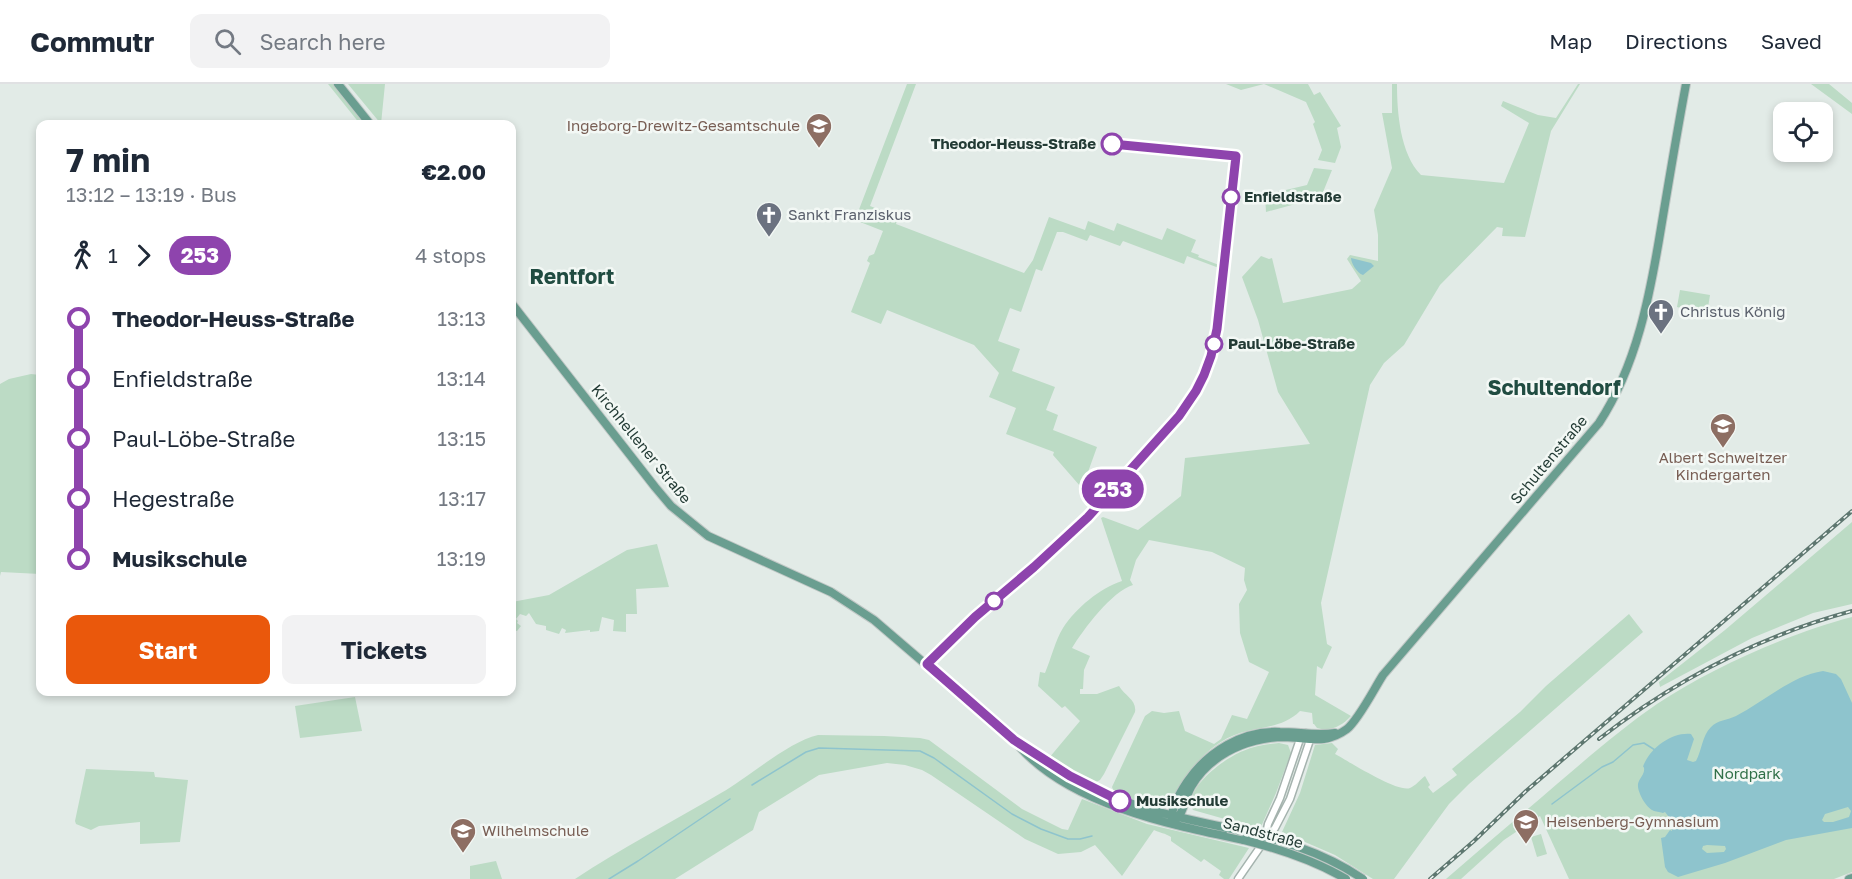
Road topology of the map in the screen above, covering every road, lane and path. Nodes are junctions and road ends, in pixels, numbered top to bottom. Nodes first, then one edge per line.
1 (338, 84) edge
2 (1686, 84) edge
3 (367, 120) edge
4 (516, 309) edge
5 (927, 664) joint
6 (1305, 738) junction
7 (1174, 819) junction
8 (1238, 879) edge
9 (1346, 879) edge
10 (1363, 879) edge

1 - 3 main road
2 - 6 main road, Schultenstraße
4 - 5 main road, Kirchhellener Straße
5 - 7 main road, Sandstraße
6 - 7 main road, Schultenstraße
6 - 8 street
7 - 9 main road, Sandstraße, bridge
7 - 10 main road, Sandstraße, bridge

